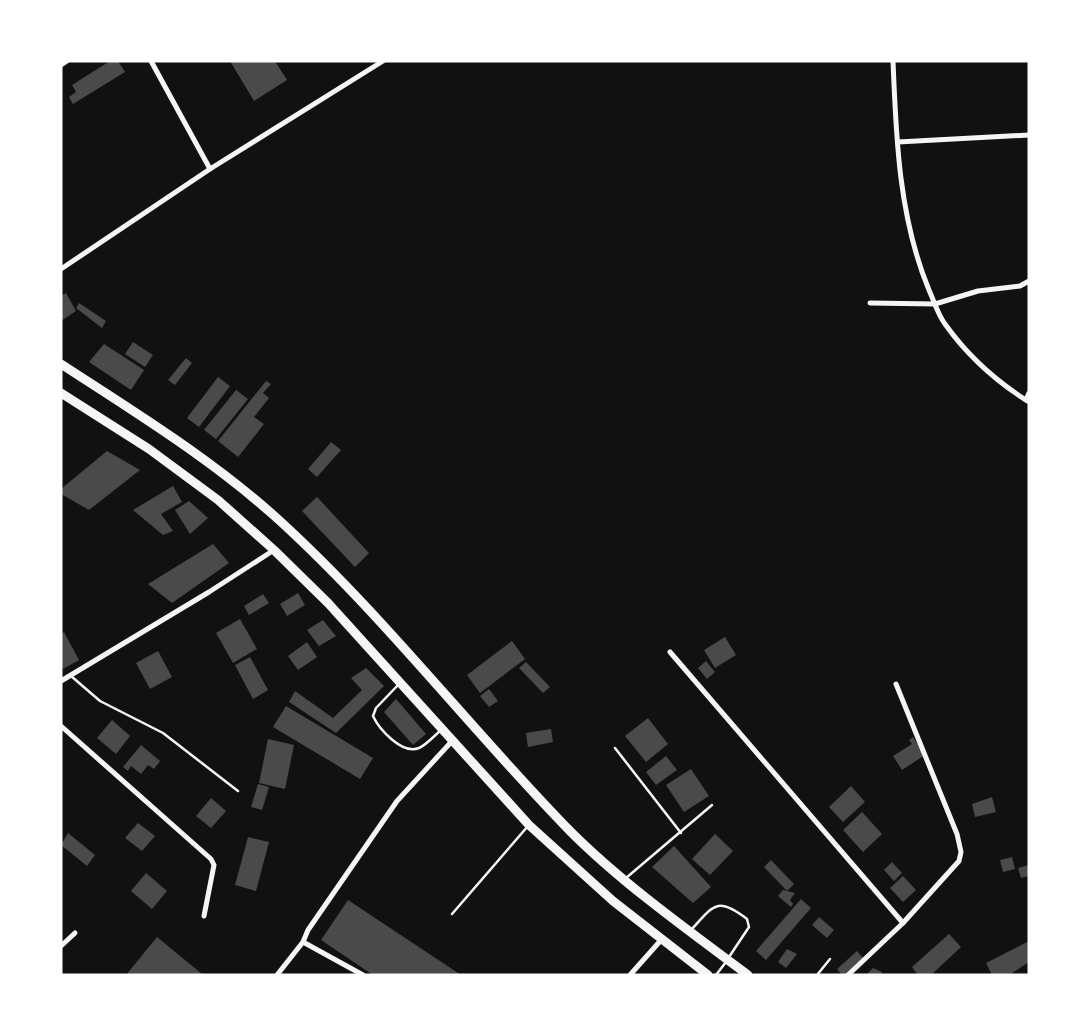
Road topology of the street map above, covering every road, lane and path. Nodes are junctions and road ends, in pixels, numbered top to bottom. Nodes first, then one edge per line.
1 (67, 61) edge
2 (151, 61) edge
3 (383, 61) edge
4 (893, 61) edge
5 (61, 65) edge
6 (1029, 135) edge
7 (898, 142) junction
8 (210, 169) junction
9 (61, 269) edge
10 (1029, 281) edge
11 (870, 303) dead end
12 (935, 304) junction
13 (61, 364) edge
14 (61, 393) edge
15 (1029, 393) edge
16 (1027, 401) edge
17 (274, 550) junction
18 (670, 652) dead end
19 (71, 676) junction
20 (61, 681) edge
21 (401, 682) junction
22 (896, 684) dead end
23 (61, 726) edge
24 (443, 728) junction
25 (454, 739) junction
26 (615, 748) dead end
27 (238, 791) dead end
28 (712, 806) dead end
29 (529, 825) junction
30 (681, 833) junction
31 (625, 879) junction
32 (452, 914) dead end
33 (204, 916) dead end
34 (902, 923) junction
35 (690, 930) junction
36 (75, 933) dead end
37 (663, 939) junction
38 (303, 942) junction
39 (61, 946) edge
40 (727, 959) junction
41 (830, 959) dead end
42 (277, 975) edge
43 (364, 975) edge
44 (630, 975) edge
45 (708, 975) edge
46 (716, 975) edge
47 (748, 975) edge
48 (817, 975) edge
49 (848, 975) edge

1 - 5 street
2 - 8 street
3 - 8 street
4 - 7 street
6 - 7 street
7 - 12 street
8 - 9 street
10 - 12 street
11 - 12 street
12 - 16 street
13 - 31 main road
14 - 17 main road
15 - 16 street
17 - 19 street
17 - 21 main road
18 - 34 street
19 - 20 street
19 - 27 lane
21 - 24 main road
21 - 24 lane
22 - 34 street
23 - 33 street
24 - 25 main road
25 - 29 main road
25 - 38 street
26 - 30 lane
28 - 30 lane
29 - 32 lane
29 - 37 main road
30 - 31 lane
31 - 35 main road
34 - 49 street
35 - 40 main road
35 - 40 lane
36 - 39 street
37 - 44 street
37 - 45 main road
38 - 42 street
38 - 43 street
40 - 46 lane
40 - 47 main road
41 - 48 lane

